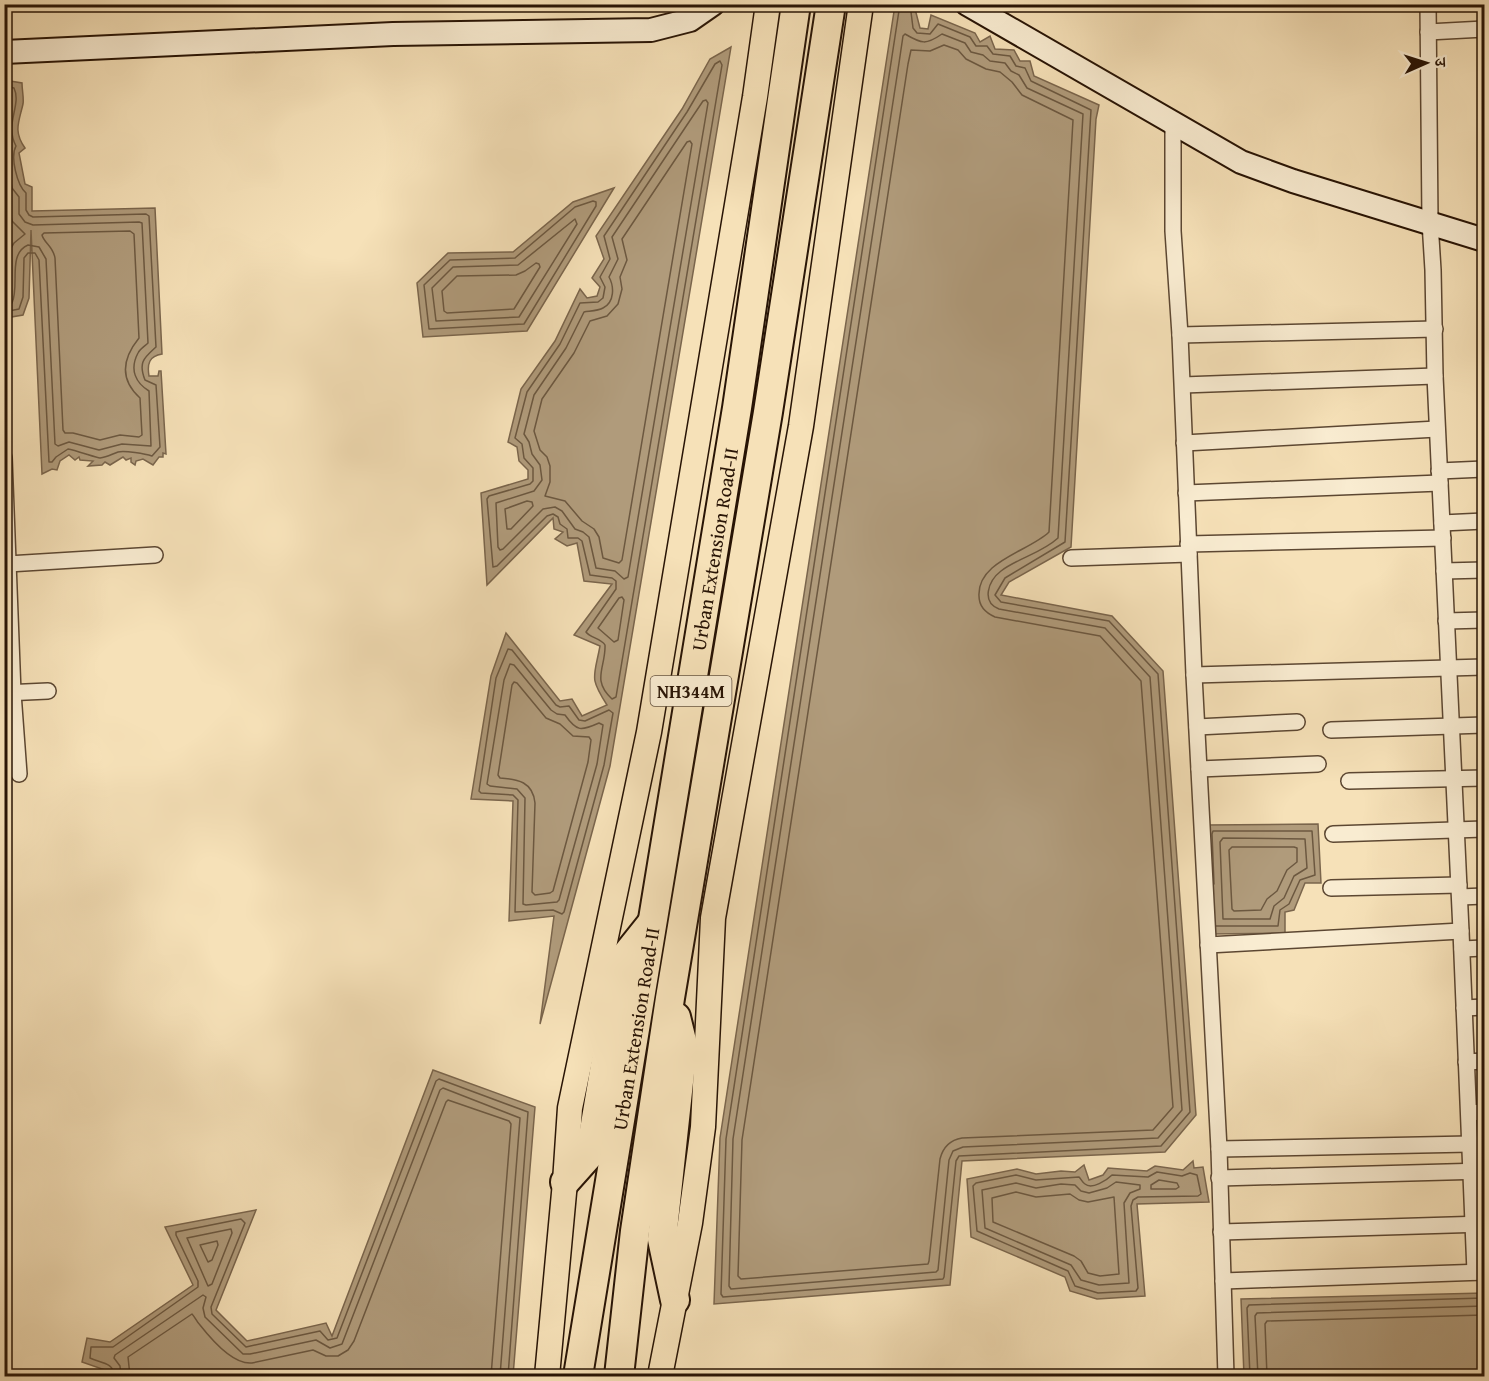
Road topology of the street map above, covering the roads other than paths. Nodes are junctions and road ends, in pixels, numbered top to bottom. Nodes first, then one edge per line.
1 (713, 4) edge
2 (768, 4) edge
3 (796, 4) edge
4 (831, 4) edge
5 (861, 4) edge
6 (967, 4) edge
7 (1428, 4) edge
8 (1485, 29) edge
9 (1428, 32) junction
10 (4, 52) edge
11 (1173, 121) junction
12 (1430, 222) junction
13 (1485, 240) edge
14 (1435, 329) junction
15 (1180, 335) junction
16 (1435, 376) junction
17 (1182, 385) junction
18 (1437, 429) junction
19 (1184, 443) junction
20 (4, 457) edge
21 (1485, 469) edge
22 (1440, 477) junction
23 (1186, 493) junction
24 (1485, 521) edge
25 (1442, 530) junction
26 (1189, 549) junction
27 (155, 555) dead end
28 (1071, 558) dead end
29 (8, 564) junction
30 (1485, 570) edge
31 (1444, 571) junction
32 (1485, 620) edge
33 (1446, 621) junction
34 (1449, 667) junction
35 (1485, 667) edge
36 (1194, 675) junction
37 (48, 691) dead end
38 (9, 693) edge
39 (1297, 722) dead end
40 (1485, 725) edge
41 (1452, 726) junction
42 (1197, 727) junction
43 (1331, 730) dead end
44 (1318, 764) dead end
45 (1199, 769) junction
46 (19, 774) dead end
47 (1485, 778) edge
48 (1455, 779) junction
49 (1349, 781) dead end
50 (1456, 829) junction
51 (1485, 829) edge
52 (1333, 834) dead end
53 (1331, 888) dead end
54 (1459, 891) junction
55 (1485, 896) edge
56 (654, 921) junction
57 (1461, 931) junction
58 (1208, 945) junction
59 (1485, 948) edge
60 (1462, 949) junction
61 (670, 998) junction
62 (1485, 1007) edge
63 (1464, 1008) junction
64 (1485, 1061) edge
65 (1467, 1062) junction
66 (1485, 1112) edge
67 (1469, 1113) junction
68 (1470, 1144) junction
69 (1219, 1149) junction
70 (1478, 1172) edge
71 (1219, 1178) junction
72 (566, 1182) junction
73 (1479, 1224) edge
74 (1221, 1232) junction
75 (1480, 1272) edge
76 (1223, 1281) junction
77 (675, 1300) junction
78 (547, 1377) edge
79 (578, 1377) edge
80 (619, 1377) edge
81 (660, 1377) edge
82 (1226, 1377) edge

1 - 10 main road
2 - 72 main road
3 - 56 highway, Urban Extension Road-II / NH344M
4 - 61 highway, Urban Extension Road-II / NH344M
5 - 77 main road
6 - 11 main road
7 - 9 street
8 - 9 street
9 - 12 street
11 - 12 main road
11 - 15 street
12 - 13 main road
12 - 14 street
14 - 15 street
14 - 16 street
15 - 17 street
16 - 17 street
16 - 18 street
17 - 19 street
18 - 19 street
18 - 22 street
19 - 23 street
20 - 29 street
21 - 22 street
22 - 23 street
22 - 25 street
23 - 26 street
24 - 25 street
25 - 26 street
25 - 31 street
26 - 28 street
26 - 36 street
27 - 29 street
29 - 38 street
30 - 31 street
31 - 33 street
32 - 33 street
33 - 34 street
34 - 35 street
34 - 36 street
34 - 41 street
36 - 42 street
37 - 38 street
38 - 46 street
39 - 42 street
40 - 41 street
41 - 43 street
41 - 48 street
42 - 45 street
44 - 45 street
45 - 58 street
47 - 48 street
48 - 49 street
48 - 50 street
50 - 51 street
50 - 52 street
50 - 54 street
53 - 54 street
54 - 55 street
54 - 57 street
56 - 72 highway
56 - 79 highway, Urban Extension Road-II / NH344M
57 - 58 street
57 - 60 street
58 - 69 street
59 - 60 street
60 - 63 street
61 - 77 highway
61 - 80 highway, Urban Extension Road-II / NH344M
62 - 63 street
63 - 65 street
64 - 65 street
65 - 67 street
66 - 67 street
67 - 68 street
68 - 69 street
68 - 70 street
69 - 71 street
70 - 71 street
70 - 73 street
71 - 74 street
72 - 78 main road
73 - 74 street
73 - 75 street
74 - 76 street
75 - 76 street
76 - 82 street
77 - 81 main road

